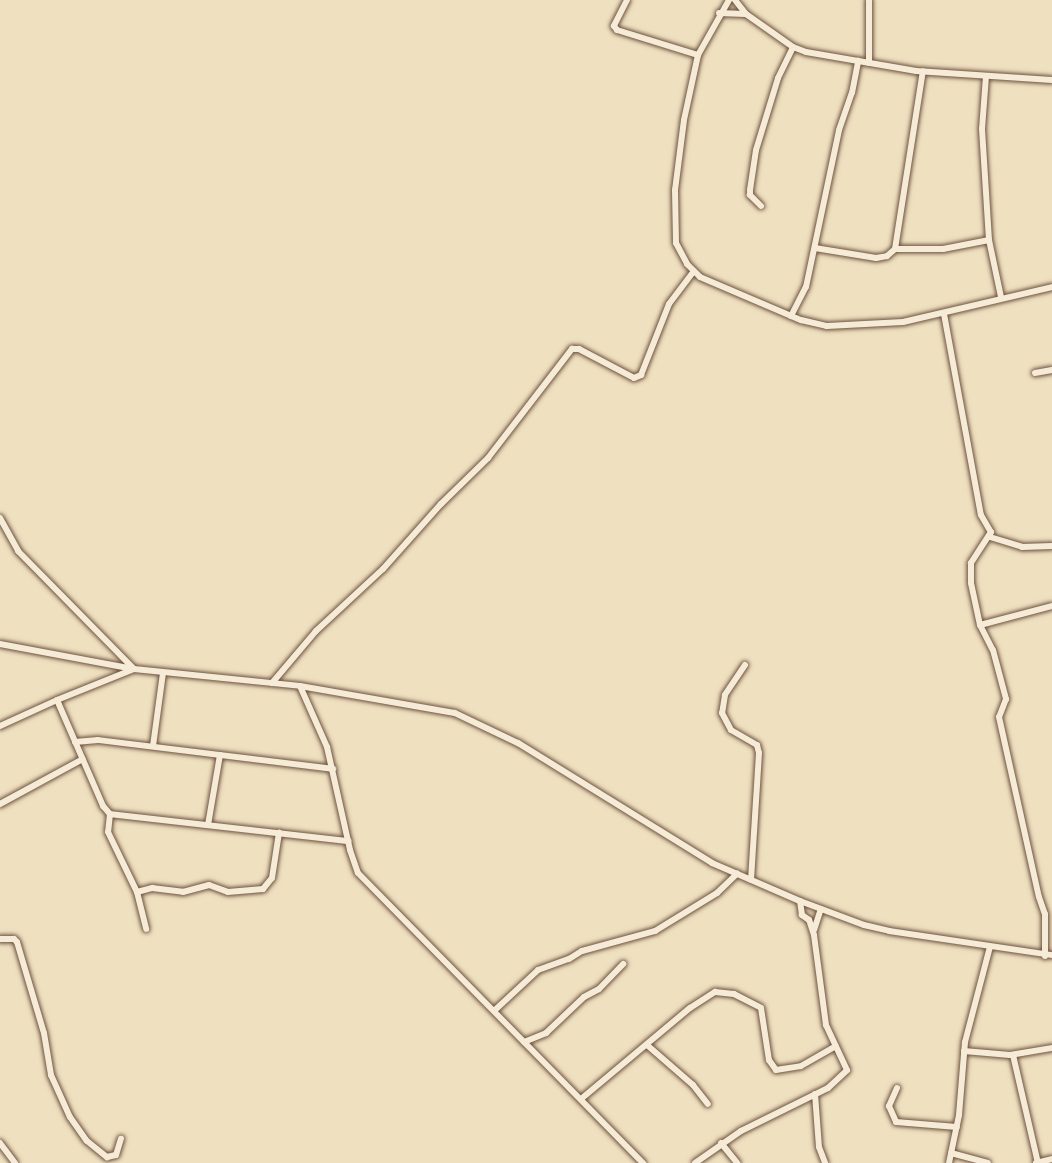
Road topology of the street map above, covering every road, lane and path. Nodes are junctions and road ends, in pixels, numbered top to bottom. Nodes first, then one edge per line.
1 (627, 0) edge
2 (729, 0) edge
3 (735, 0) edge
4 (869, 0) edge
5 (719, 13) junction
6 (746, 14) junction
7 (793, 47) junction
8 (698, 55) junction
9 (858, 61) junction
10 (869, 63) junction
11 (923, 71) junction
12 (986, 76) junction
13 (1052, 79) edge
14 (761, 206) dead end
15 (989, 240) junction
16 (815, 248) junction
17 (895, 249) junction
18 (694, 271) junction
19 (1052, 287) edge
20 (1001, 297) junction
21 (944, 314) junction
22 (791, 316) junction
23 (1052, 370) edge
24 (1035, 373) dead end
25 (0, 518) edge
26 (990, 537) junction
27 (1052, 546) edge
28 (1052, 606) edge
29 (980, 625) junction
30 (0, 644) edge
31 (745, 665) dead end
32 (134, 669) junction
33 (163, 673) junction
34 (272, 683) junction
35 (300, 685) junction
36 (57, 700) junction
37 (0, 726) edge
38 (75, 743) junction
39 (153, 746) junction
40 (220, 755) junction
41 (82, 759) junction
42 (333, 769) junction
43 (0, 804) edge
44 (110, 814) junction
45 (208, 825) junction
46 (279, 833) junction
47 (348, 841) junction
48 (737, 874) junction
49 (751, 880) junction
50 (137, 892) junction
51 (800, 901) junction
52 (821, 909) junction
53 (146, 929) dead end
54 (814, 935) junction
55 (0, 939) edge
56 (989, 947) junction
57 (1049, 956) edge
58 (623, 964) dead end
59 (495, 1010) junction
60 (524, 1042) junction
61 (647, 1045) junction
62 (836, 1046) junction
63 (1052, 1048) edge
64 (964, 1051) junction
65 (1013, 1055) junction
66 (897, 1088) dead end
67 (815, 1094) junction
68 (580, 1099) junction
69 (708, 1104) dead end
70 (957, 1127) junction
71 (121, 1139) dead end
72 (0, 1143) edge
73 (721, 1143) junction
74 (951, 1153) junction
75 (1052, 1159) edge
76 (110, 1160) edge
77 (15, 1163) edge
78 (643, 1163) edge
79 (695, 1163) edge
80 (737, 1163) edge
81 (824, 1163) edge
82 (949, 1163) edge
83 (988, 1163) edge
84 (1037, 1163) edge

1 - 8 street
2 - 5 street
3 - 6 street
4 - 10 street
5 - 6 street
5 - 8 street
6 - 7 street
7 - 9 street
7 - 14 street
8 - 18 street
9 - 10 street
9 - 16 street
10 - 11 street
11 - 12 street
11 - 17 street
12 - 13 street
12 - 15 street
15 - 17 street
15 - 20 street
16 - 17 street
16 - 22 street
18 - 22 street
18 - 34 street
19 - 20 street
20 - 21 street
21 - 22 street
21 - 26 street
23 - 24 street
25 - 32 street
26 - 27 street
26 - 29 street
28 - 29 street
29 - 57 street
30 - 32 street
31 - 49 street
32 - 33 street
32 - 36 street
33 - 34 street
33 - 39 street
34 - 35 street
35 - 42 street
35 - 48 street
36 - 37 street
36 - 38 street
38 - 39 street
38 - 41 street
39 - 40 street
40 - 42 street
40 - 45 street
41 - 43 street
41 - 44 street
42 - 47 street
44 - 45 street
44 - 50 street
45 - 46 street
46 - 47 street
46 - 50 street
47 - 59 street
48 - 49 street
48 - 59 street
49 - 51 street
50 - 53 street
51 - 52 street
51 - 54 street
52 - 54 street
52 - 56 street
54 - 62 street
55 - 76 street
56 - 57 street
56 - 64 street
58 - 60 street
59 - 60 street
60 - 68 street
61 - 62 street
61 - 68 street
61 - 69 street
62 - 67 street
63 - 65 street
64 - 65 street
64 - 70 street
65 - 84 street
66 - 70 street
67 - 73 street
67 - 81 street
68 - 78 street
70 - 74 street
71 - 76 street
72 - 77 street
73 - 79 street
73 - 80 street
74 - 82 street
74 - 83 street
75 - 84 street

